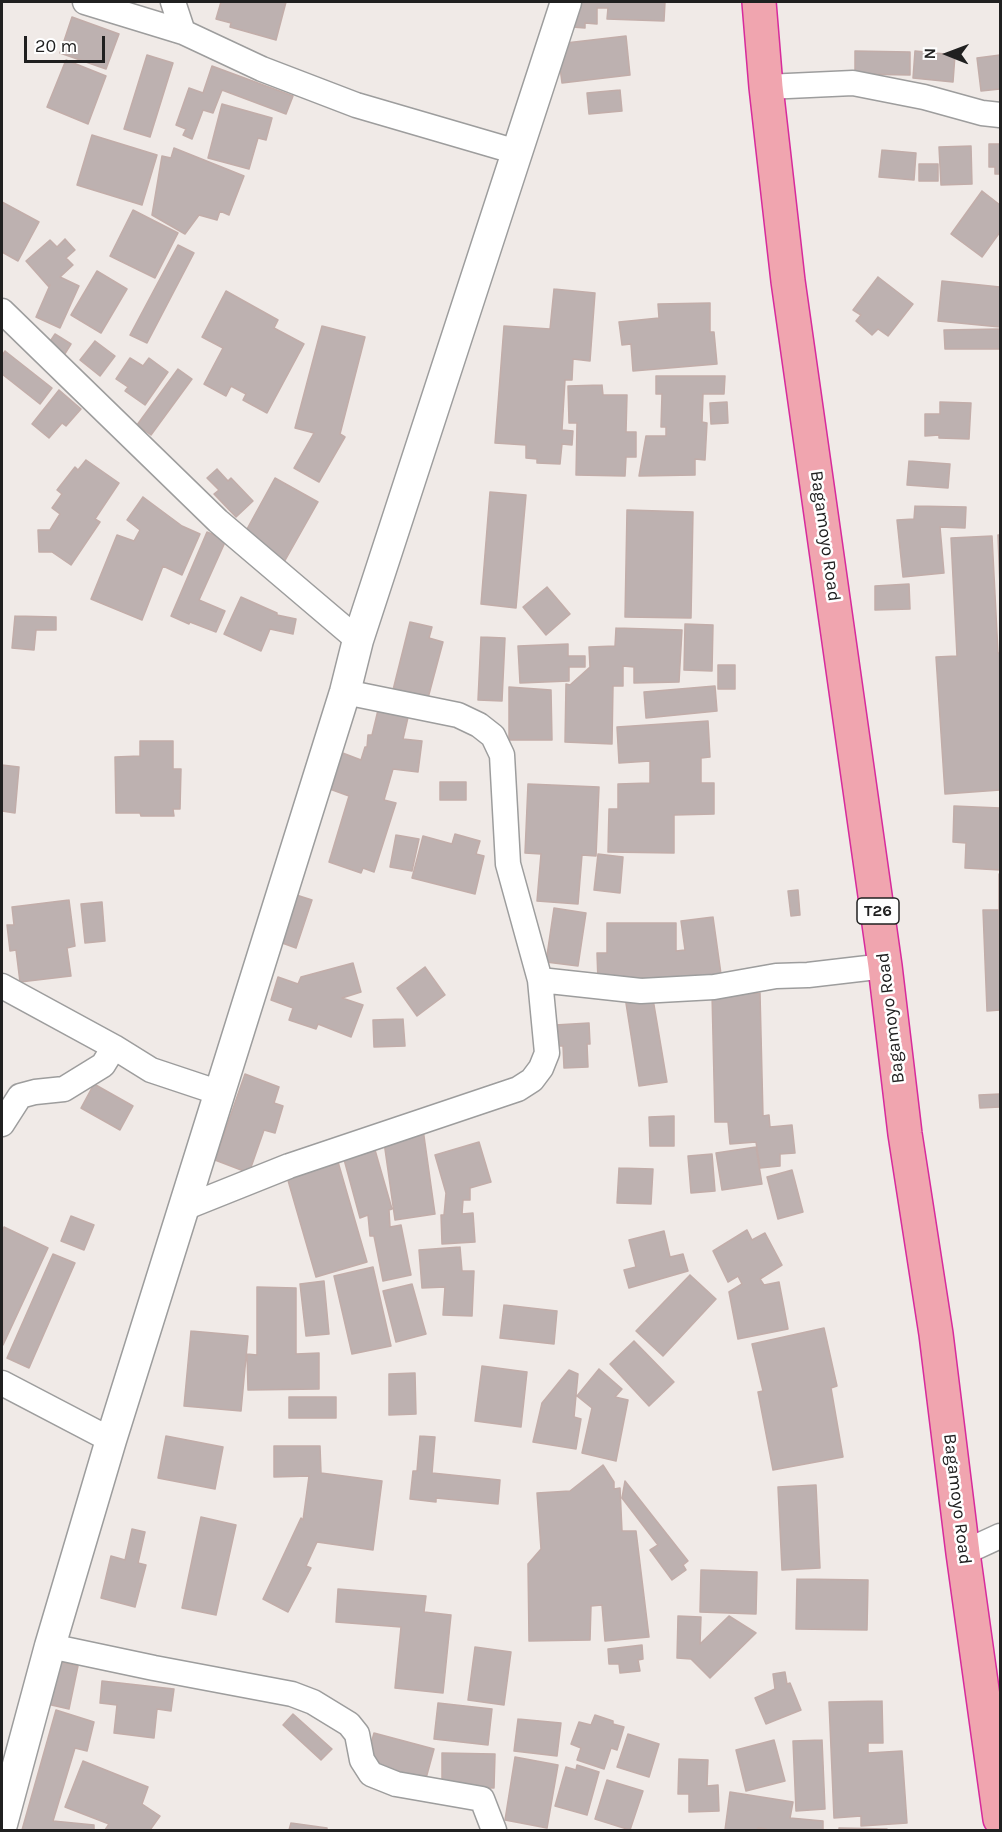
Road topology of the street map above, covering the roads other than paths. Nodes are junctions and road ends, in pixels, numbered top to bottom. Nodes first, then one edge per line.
1 (86, 2) edge
2 (173, 2) edge
3 (566, 2) edge
4 (759, 2) edge
5 (183, 32) junction
6 (766, 87) junction
7 (1000, 115) edge
8 (517, 152) junction
9 (2, 311) edge
10 (358, 640) junction
11 (345, 692) junction
12 (885, 966) junction
13 (540, 980) junction
14 (2, 986) edge
15 (114, 1047) junction
16 (220, 1093) junction
17 (2, 1124) edge
18 (184, 1208) junction
19 (2, 1383) edge
20 (111, 1440) junction
21 (1000, 1536) edge
22 (963, 1554) junction
23 (50, 1646) junction
24 (1000, 1819) edge
25 (2, 1824) edge
26 (494, 1830) edge

1 - 5 street
2 - 5 street
3 - 8 street
4 - 6 highway, Bagamoyo Road / T26
5 - 8 street
6 - 7 street
6 - 12 highway, Bagamoyo Road / T26
8 - 10 street
9 - 10 street
10 - 11 street
11 - 13 street
11 - 16 street
12 - 13 street
12 - 22 highway, Bagamoyo Road / T26
13 - 18 street
14 - 15 street
15 - 16 street
15 - 17 street
16 - 18 street
18 - 20 street
19 - 20 street
20 - 23 street
21 - 22 street
22 - 24 highway, Bagamoyo Road / T26
23 - 25 street
23 - 26 street

